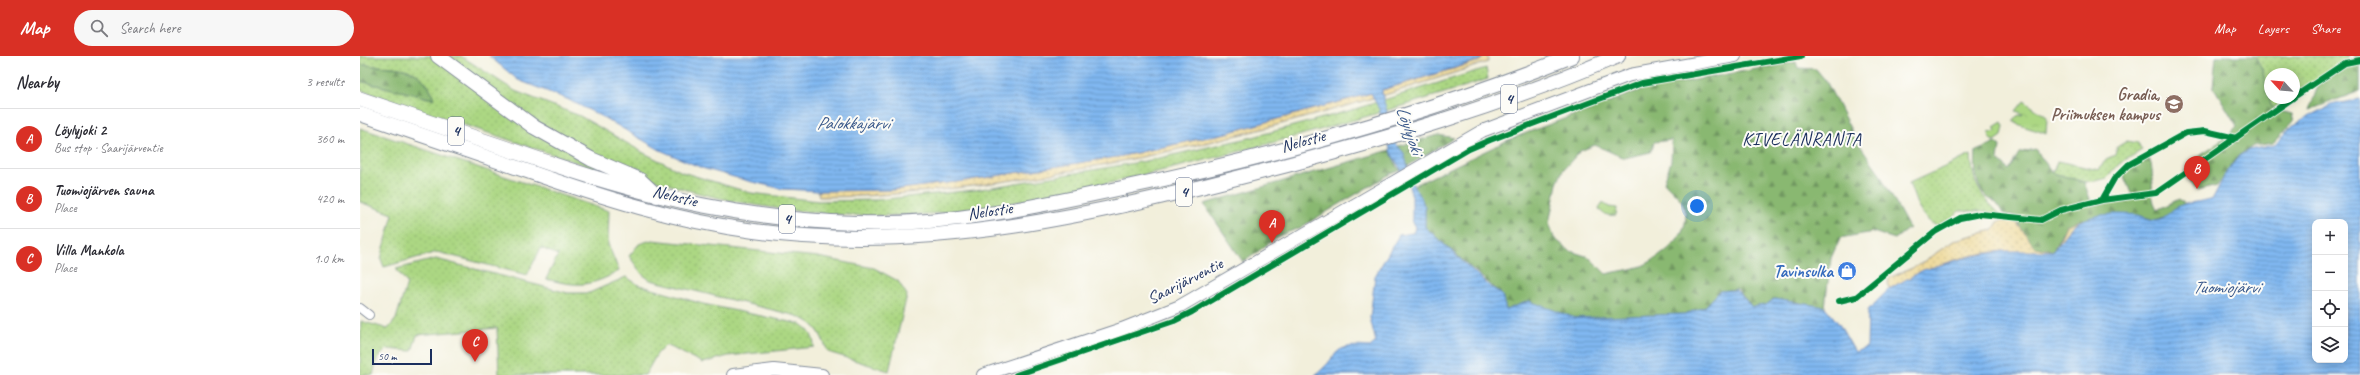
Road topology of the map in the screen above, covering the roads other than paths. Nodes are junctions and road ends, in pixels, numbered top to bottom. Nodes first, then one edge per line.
1 (438, 56) edge
2 (1572, 56) edge
3 (1618, 56) edge
4 (1735, 56) edge
5 (360, 98) edge
6 (360, 114) edge
7 (552, 164) joint
8 (657, 197) junction
9 (360, 308) edge
10 (369, 314) dead end
11 (733, 375) edge
12 (822, 375) edge
13 (983, 375) edge

1 - 8 highway
2 - 8 highway, Nelostie / 4
3 - 6 highway, Nelostie / 4
4 - 13 main road, Saarijärventie
5 - 7 highway, Nelostie / 4
7 - 8 highway, Nelostie / 4
9 - 10 street
11 - 12 main road

